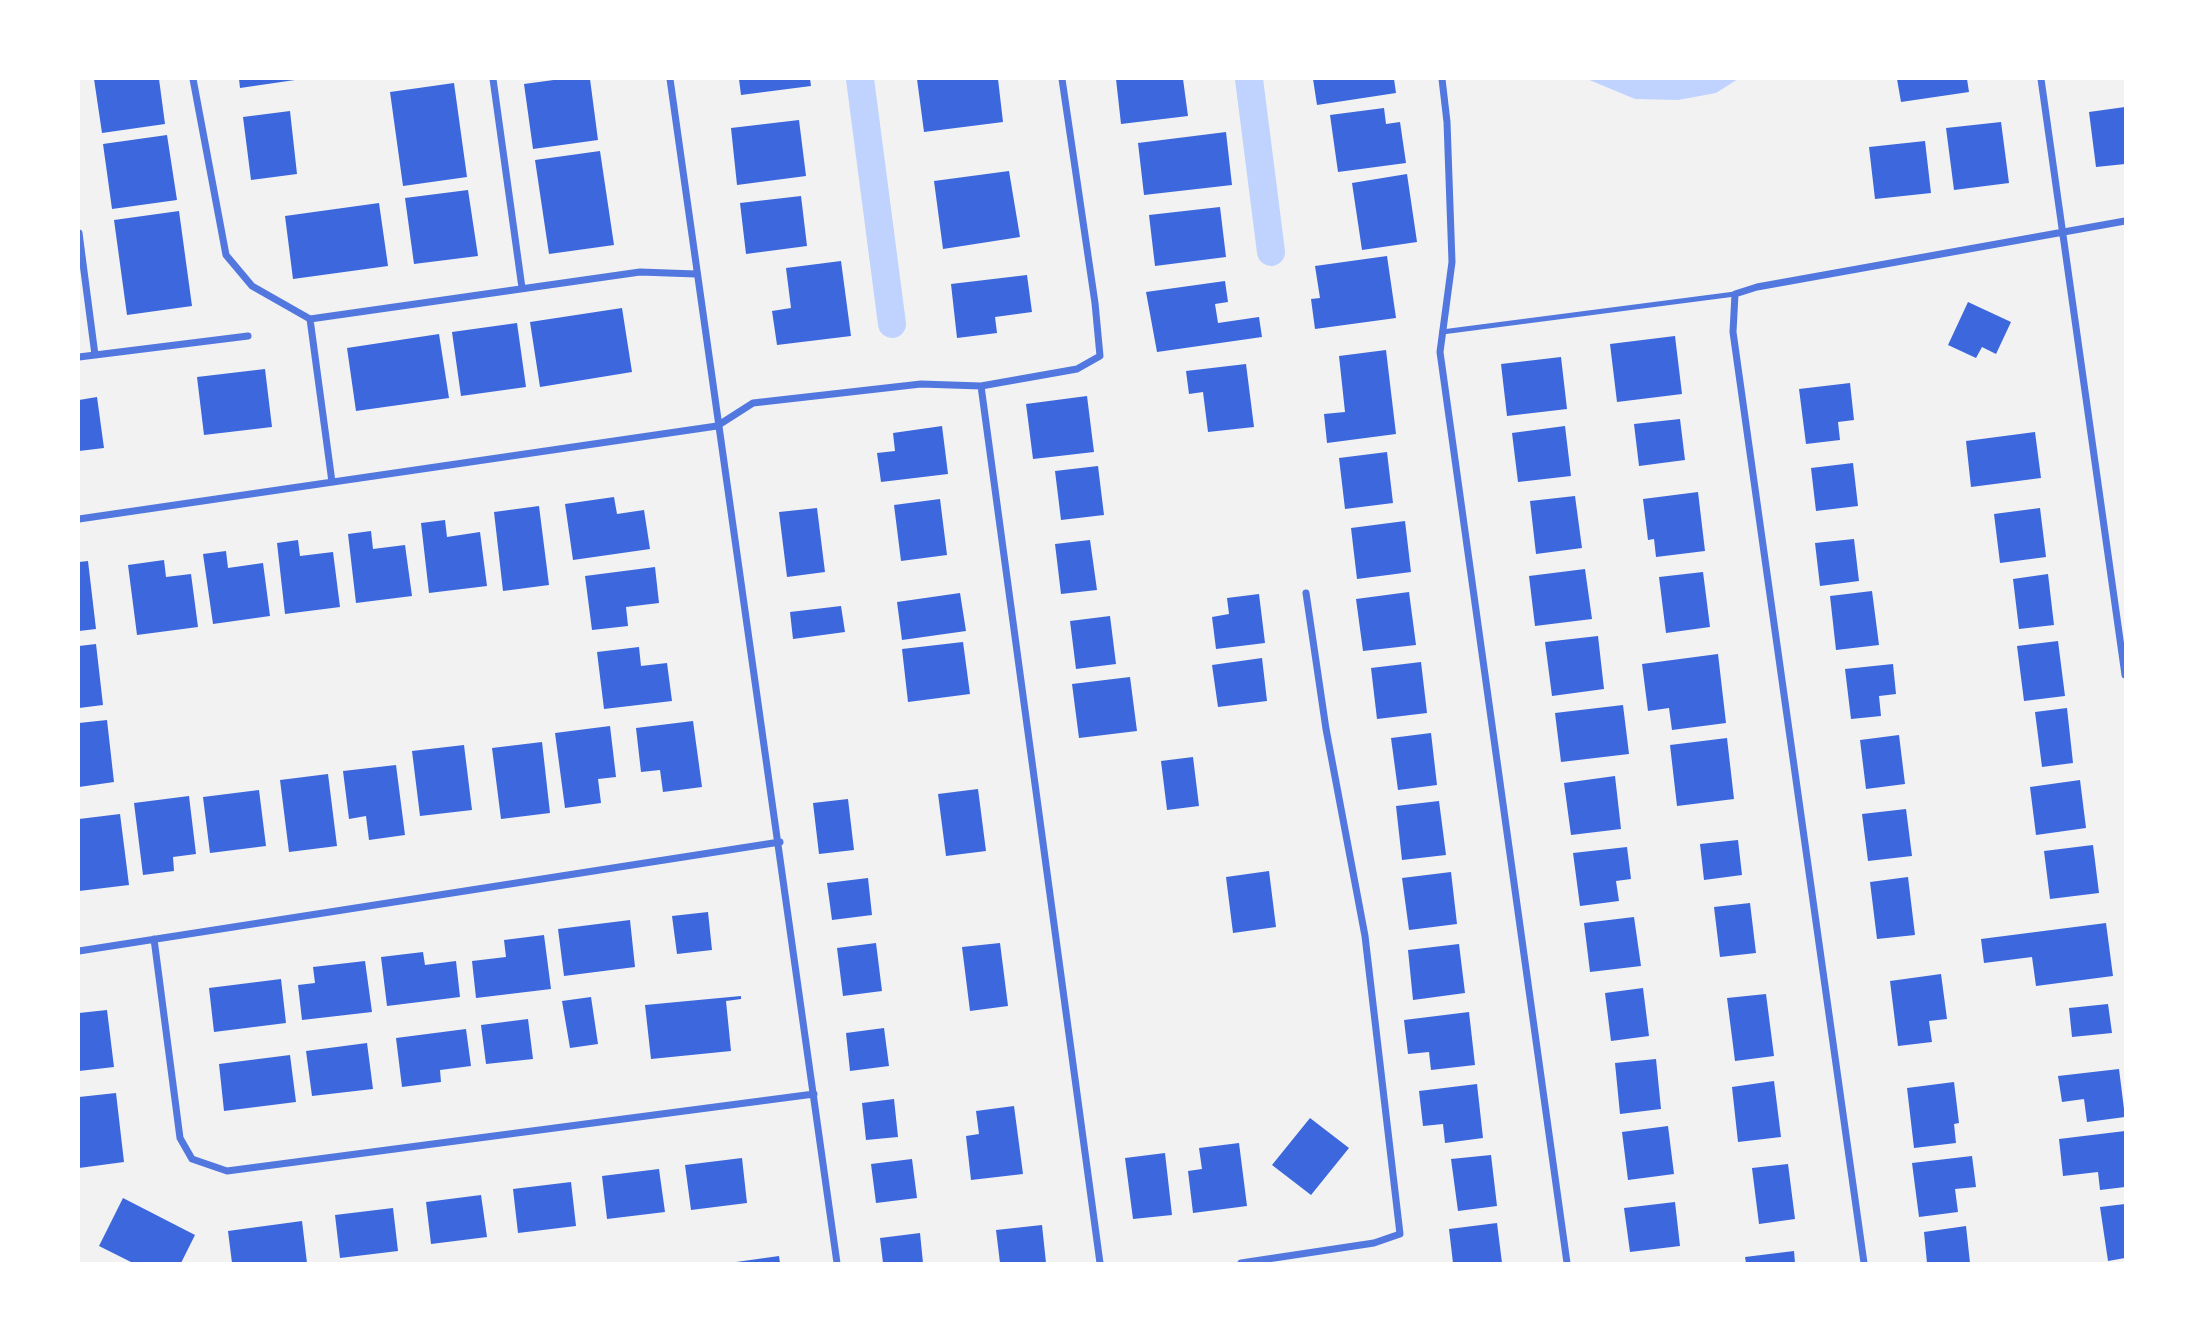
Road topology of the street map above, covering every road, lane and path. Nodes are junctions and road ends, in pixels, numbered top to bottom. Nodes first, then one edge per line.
1 (193, 79) edge
2 (493, 79) edge
3 (670, 79) edge
4 (1062, 79) edge
5 (1441, 79) edge
6 (2041, 79) edge
7 (2125, 221) edge
8 (2063, 230) junction
9 (79, 233) edge
10 (696, 274) junction
11 (522, 288) junction
12 (1735, 295) junction
13 (310, 319) junction
14 (1442, 332) junction
15 (248, 336) dead end
16 (94, 355) junction
17 (79, 357) edge
18 (981, 386) junction
19 (717, 426) junction
20 (332, 482) junction
21 (79, 519) edge
22 (1306, 593) dead end
23 (2125, 675) edge
24 (780, 842) junction
25 (154, 939) junction
26 (79, 951) edge
27 (814, 1094) junction
28 (837, 1263) edge
29 (1101, 1263) edge
30 (1241, 1263) edge
31 (1567, 1263) edge
32 (1864, 1263) edge

1 - 13 street
2 - 11 street
3 - 10 street
4 - 18 street
5 - 14 street
6 - 8 street
7 - 8 street
8 - 12 street
8 - 23 street
9 - 16 street
10 - 11 street
10 - 19 street
11 - 13 street
12 - 14 lane
12 - 32 street
13 - 20 street
14 - 31 street
15 - 16 street
16 - 17 street
18 - 19 street
18 - 29 street
19 - 20 street
19 - 24 street
20 - 21 street
22 - 30 street
24 - 25 street
24 - 27 street
25 - 26 street
25 - 27 street
27 - 28 street

